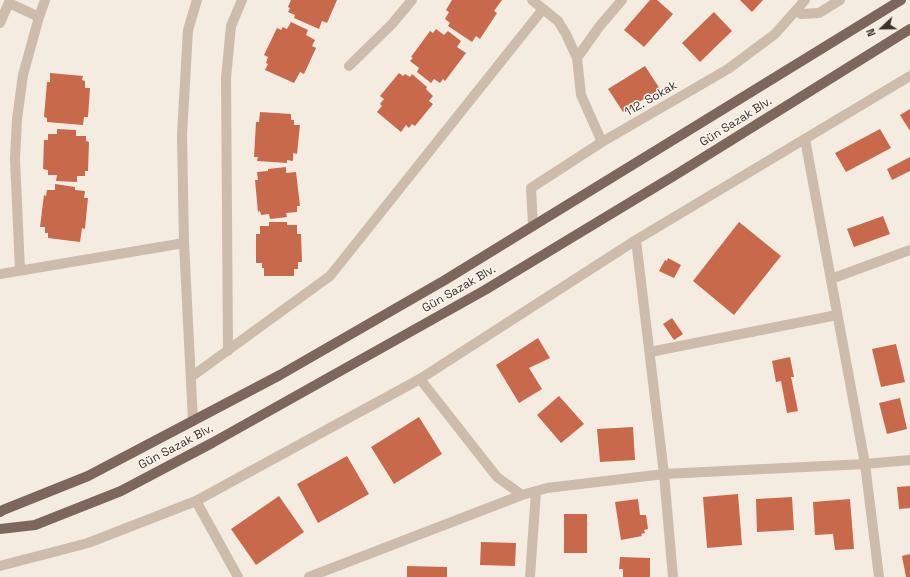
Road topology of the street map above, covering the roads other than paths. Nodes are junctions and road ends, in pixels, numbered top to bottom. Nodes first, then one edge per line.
1 (45, 0) edge
2 (197, 0) edge
3 (242, 0) edge
4 (412, 0) edge
5 (532, 0) edge
6 (622, 0) edge
7 (805, 0) edge
8 (840, 0) edge
9 (901, 0) edge
10 (9, 1) edge
11 (543, 9) junction
12 (797, 10) junction
13 (39, 17) junction
14 (0, 23) edge
15 (910, 29) edge
16 (577, 58) junction
17 (349, 66) dead end
18 (910, 76) edge
19 (805, 140) junction
20 (602, 142) junction
21 (533, 226) junction
22 (636, 240) junction
23 (184, 243) junction
24 (910, 250) edge
25 (20, 270) junction
26 (0, 274) edge
27 (831, 279) junction
28 (837, 316) junction
29 (228, 350) junction
30 (650, 352) junction
31 (190, 377) junction
32 (420, 379) junction
33 (193, 421) junction
34 (910, 460) edge
35 (865, 464) junction
36 (664, 474) junction
37 (536, 491) junction
38 (522, 495) junction
39 (196, 501) junction
40 (0, 512) edge
41 (0, 529) edge
42 (0, 566) edge
43 (238, 577) edge
44 (309, 577) edge
45 (530, 577) edge
46 (673, 577) edge
47 (879, 577) edge

1 - 13 street
2 - 23 street
3 - 29 street
4 - 17 street
5 - 11 street
6 - 16 street
7 - 12 street, 112. Sokak
8 - 12 street
9 - 21 main road, Gün Sazak Blv.
10 - 13 street
10 - 14 street
11 - 16 street
11 - 29 street
12 - 20 street, 112. Sokak
13 - 25 street
15 - 41 main road, Gün Sazak Blv.
16 - 20 street
18 - 19 street
19 - 22 street
19 - 27 street
20 - 21 street, 112. Sokak
21 - 33 main road, Gün Sazak Blv.
22 - 30 street
22 - 32 street
23 - 25 street
23 - 31 street
24 - 27 street
25 - 26 street
27 - 28 street
28 - 30 street
28 - 35 street
29 - 31 street
30 - 36 street
31 - 33 street
32 - 38 street
32 - 39 street
33 - 40 main road, Gün Sazak Blv.
34 - 35 street
35 - 36 street
35 - 47 street
36 - 37 street
36 - 46 street
37 - 38 street
37 - 45 street
38 - 44 street
39 - 42 street
39 - 43 street

